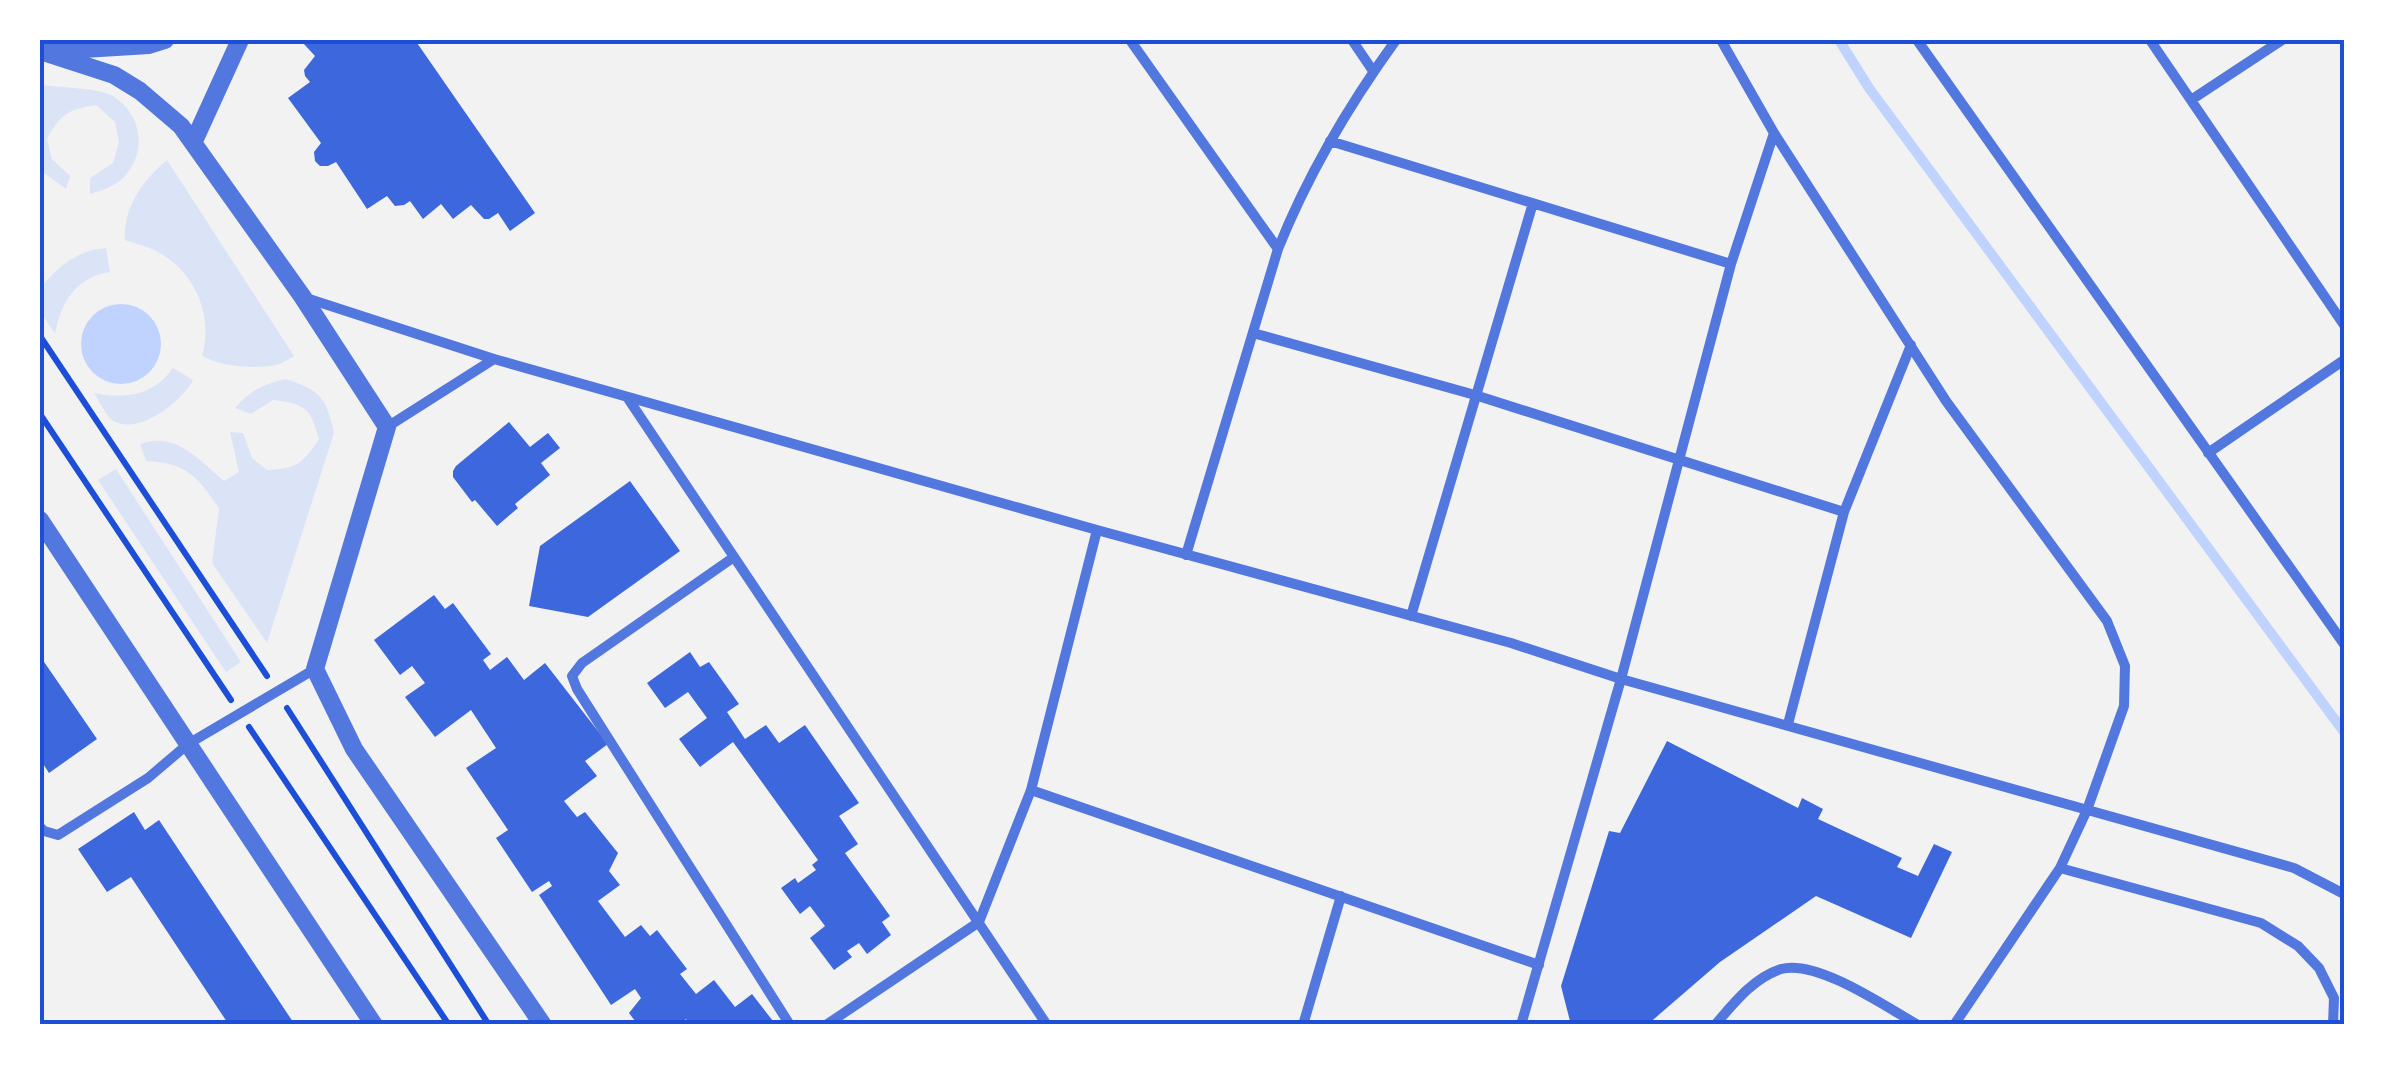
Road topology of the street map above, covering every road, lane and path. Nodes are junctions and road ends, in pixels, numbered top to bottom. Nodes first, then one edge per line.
1 (240, 40) edge
2 (1130, 40) edge
3 (1352, 40) edge
4 (1396, 40) edge
5 (1720, 40) edge
6 (1917, 40) edge
7 (2150, 40) edge
8 (2282, 40) edge
9 (155, 42) edge
10 (40, 52) edge
11 (1373, 71) junction
12 (2191, 100) junction
13 (1774, 133) junction
14 (194, 141) junction
15 (1330, 141) junction
16 (1533, 203) junction
17 (1278, 250) junction
18 (1732, 264) junction
19 (302, 296) junction
20 (2344, 325) edge
21 (1253, 333) junction
22 (40, 336) edge
23 (1912, 345) junction
24 (494, 359) junction
25 (2344, 360) edge
26 (1475, 395) junction
27 (626, 396) junction
28 (40, 414) edge
29 (387, 427) junction
30 (2208, 452) junction
31 (1680, 460) junction
32 (1844, 512) junction
33 (40, 520) edge
34 (1097, 530) junction
35 (1186, 555) junction
36 (734, 558) junction
37 (1412, 616) junction
38 (2344, 644) edge
39 (315, 669) junction
40 (1622, 678) junction
41 (276, 691) junction
42 (240, 714) junction
43 (1788, 724) junction
44 (188, 744) junction
45 (1031, 790) junction
46 (2087, 810) junction
47 (40, 827) edge
48 (2060, 868) junction
49 (2344, 894) edge
50 (1341, 896) junction
51 (979, 922) junction
52 (1539, 964) junction
53 (374, 1025) edge
54 (450, 1025) edge
55 (489, 1025) edge
56 (543, 1025) edge
57 (790, 1025) edge
58 (826, 1025) edge
59 (1047, 1025) edge
60 (1303, 1025) edge
61 (1521, 1025) edge
62 (1715, 1025) edge
63 (1918, 1025) edge
64 (1954, 1025) edge
65 (2333, 1025) edge

1 - 14 street
2 - 17 street
3 - 11 street
4 - 11 street
5 - 13 street
6 - 30 street
7 - 12 street
8 - 12 street
9 - 10 street
10 - 14 street
11 - 15 street
12 - 20 street
13 - 18 street
13 - 23 street
14 - 19 street
15 - 16 street
15 - 17 street
16 - 18 street
16 - 26 street
17 - 21 street
18 - 31 street
19 - 24 street
19 - 29 street
21 - 26 street
21 - 35 street
22 - 41 path
23 - 32 street
23 - 46 street
24 - 27 street
24 - 29 street
25 - 30 street
26 - 31 street
26 - 37 street
27 - 34 street
27 - 36 street
28 - 42 path
29 - 39 street
30 - 38 street
31 - 32 street
31 - 40 street
32 - 43 street
33 - 44 street
34 - 35 street
34 - 45 street
35 - 37 street
36 - 51 street
36 - 57 street
37 - 40 street
39 - 41 street
39 - 56 street
40 - 43 street
40 - 52 street
41 - 42 street
41 - 55 path
42 - 44 street
42 - 54 path
43 - 46 street
44 - 47 street
44 - 53 street
45 - 50 street
45 - 51 street
46 - 48 street
46 - 49 street
48 - 64 street
48 - 65 street
50 - 52 street
50 - 60 street
51 - 58 street
51 - 59 street
52 - 61 street
62 - 63 street

